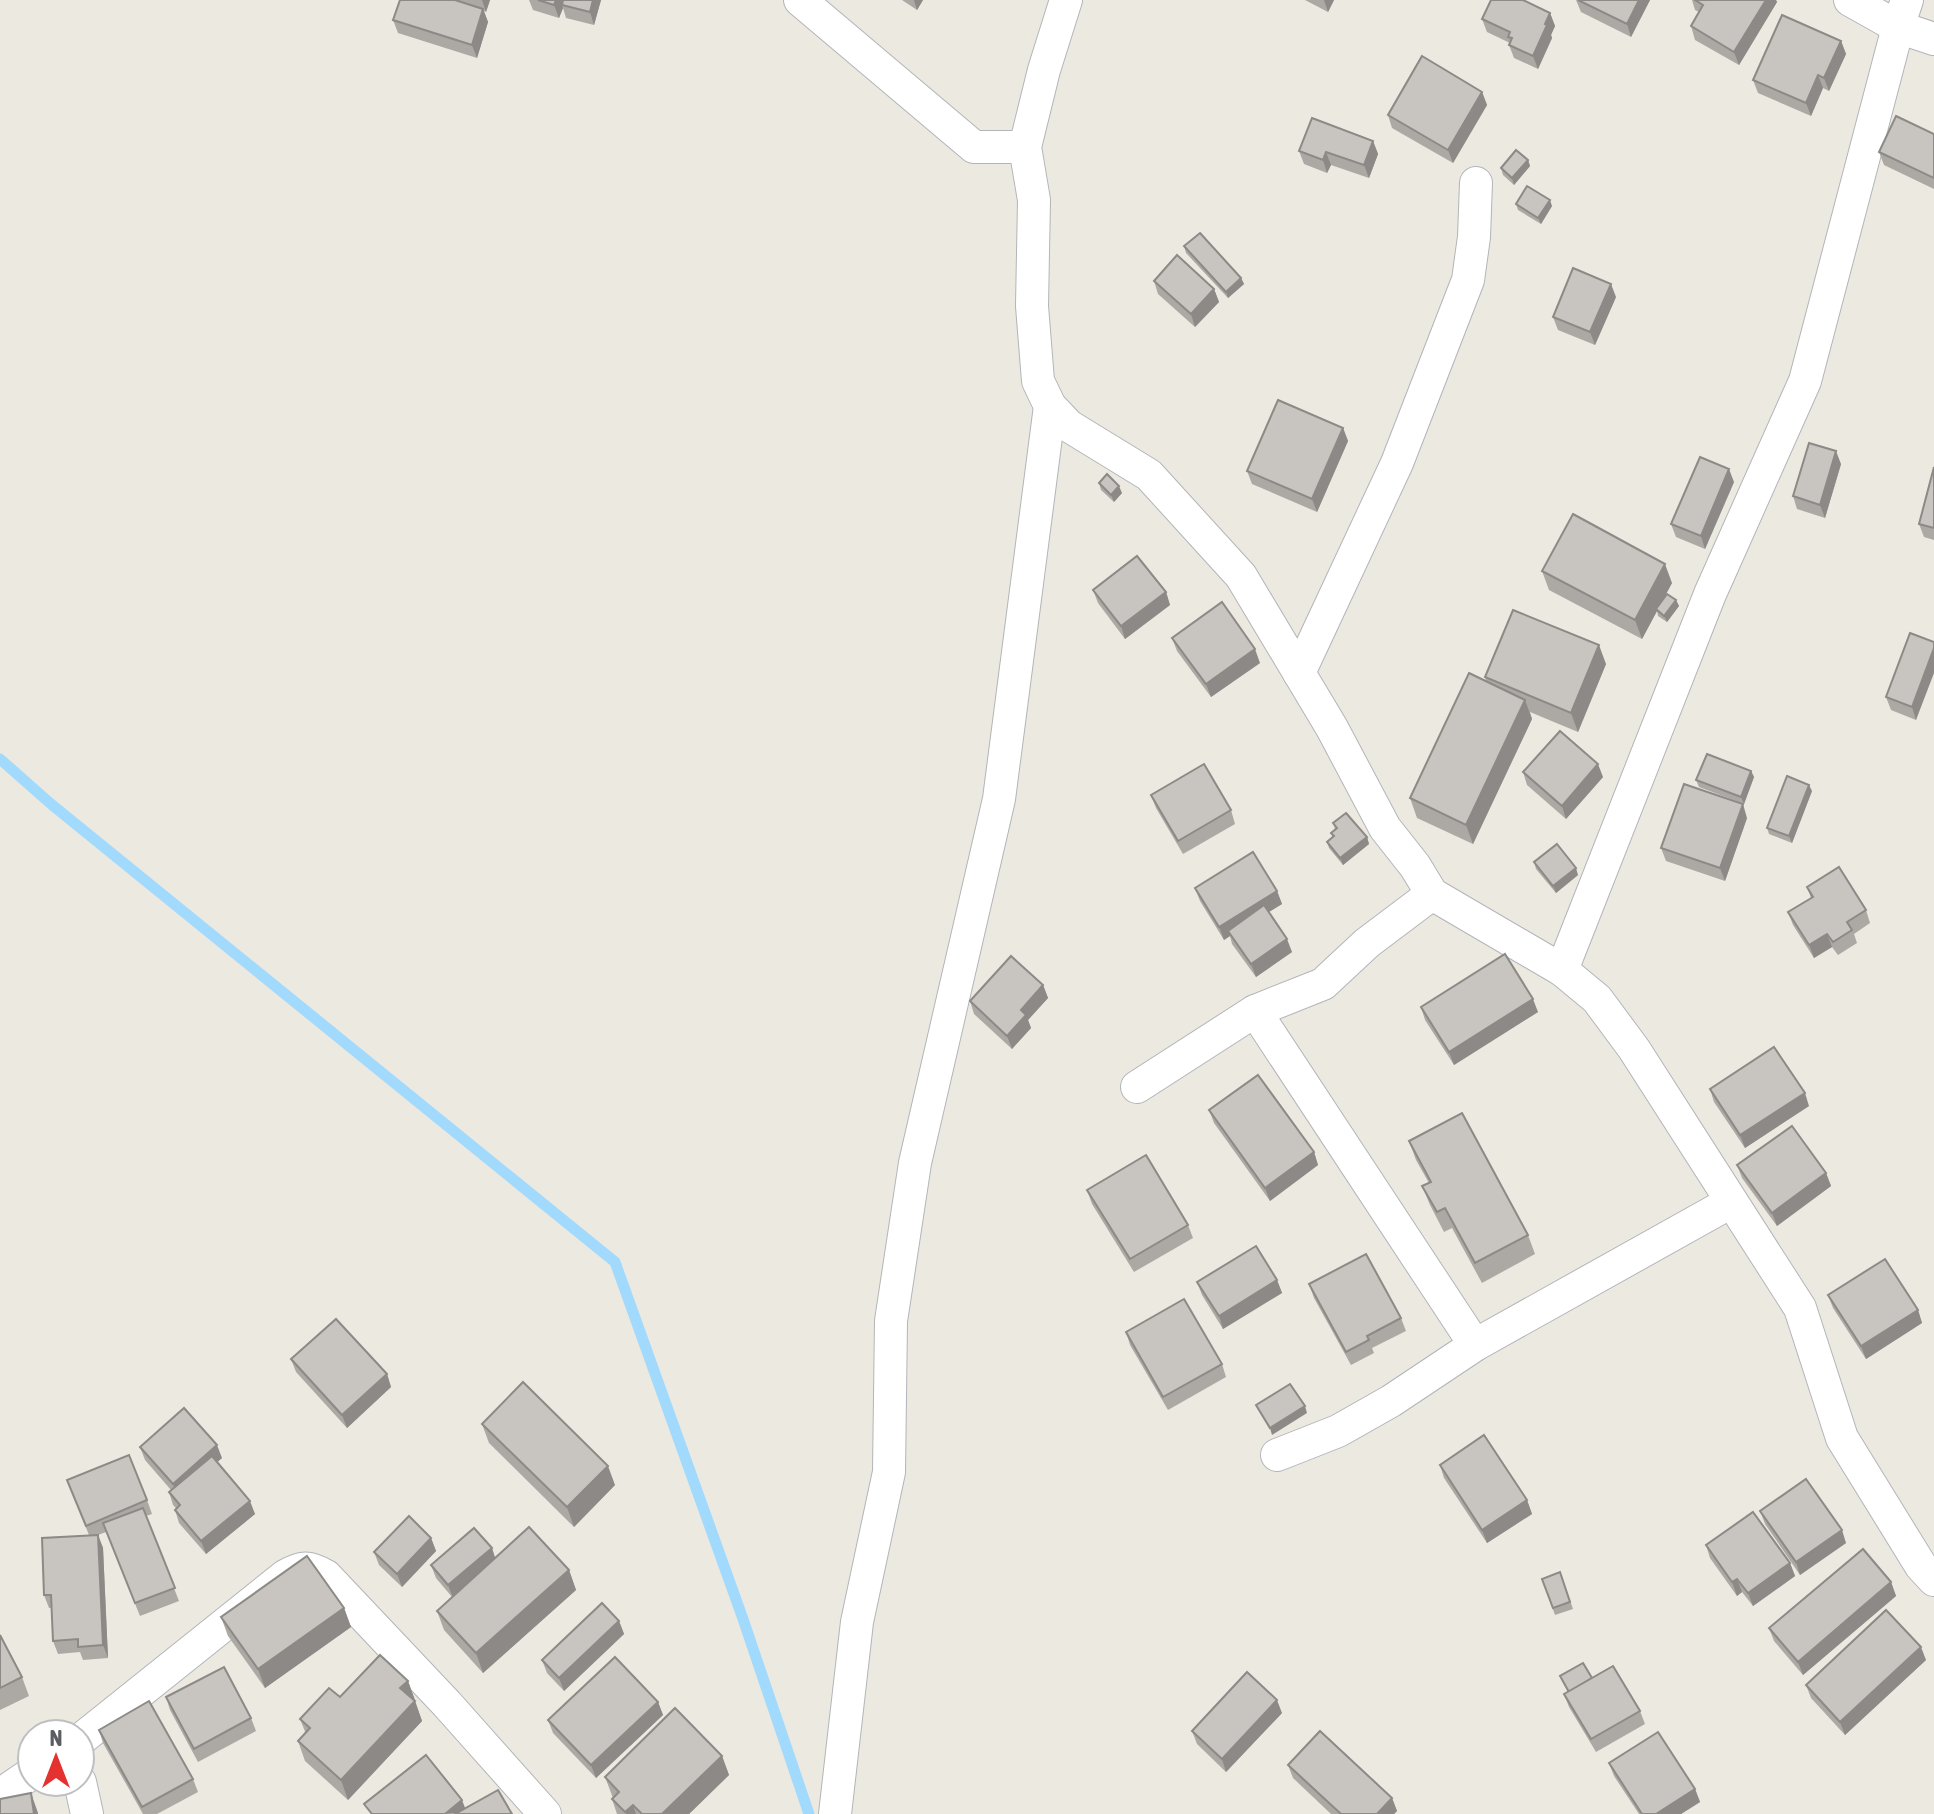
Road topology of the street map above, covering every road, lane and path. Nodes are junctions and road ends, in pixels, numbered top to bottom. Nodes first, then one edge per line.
1 (800, 0) edge
2 (1066, 0) edge
3 (1850, 0) edge
4 (1903, 14) edge
5 (1934, 39) edge
6 (1025, 147) junction
7 (1476, 183) dead end
8 (1050, 406) junction
9 (1299, 673) junction
10 (1432, 894) junction
11 (1562, 970) junction
12 (1255, 1011) junction
13 (1137, 1087) dead end
14 (1731, 1202) junction
15 (1475, 1345) junction
16 (1277, 1455) dead end
17 (1930, 1567) edge
18 (96, 1727) edge
19 (545, 1814) edge
20 (835, 1814) edge

1 - 6 street
2 - 6 street
3 - 4 street
4 - 5 street
4 - 11 street
6 - 8 street
7 - 9 street
8 - 9 street
8 - 20 street
9 - 10 street
10 - 11 street
10 - 12 street
11 - 14 street
12 - 13 street
12 - 15 street
14 - 15 street
14 - 17 street
15 - 16 street
18 - 19 street

